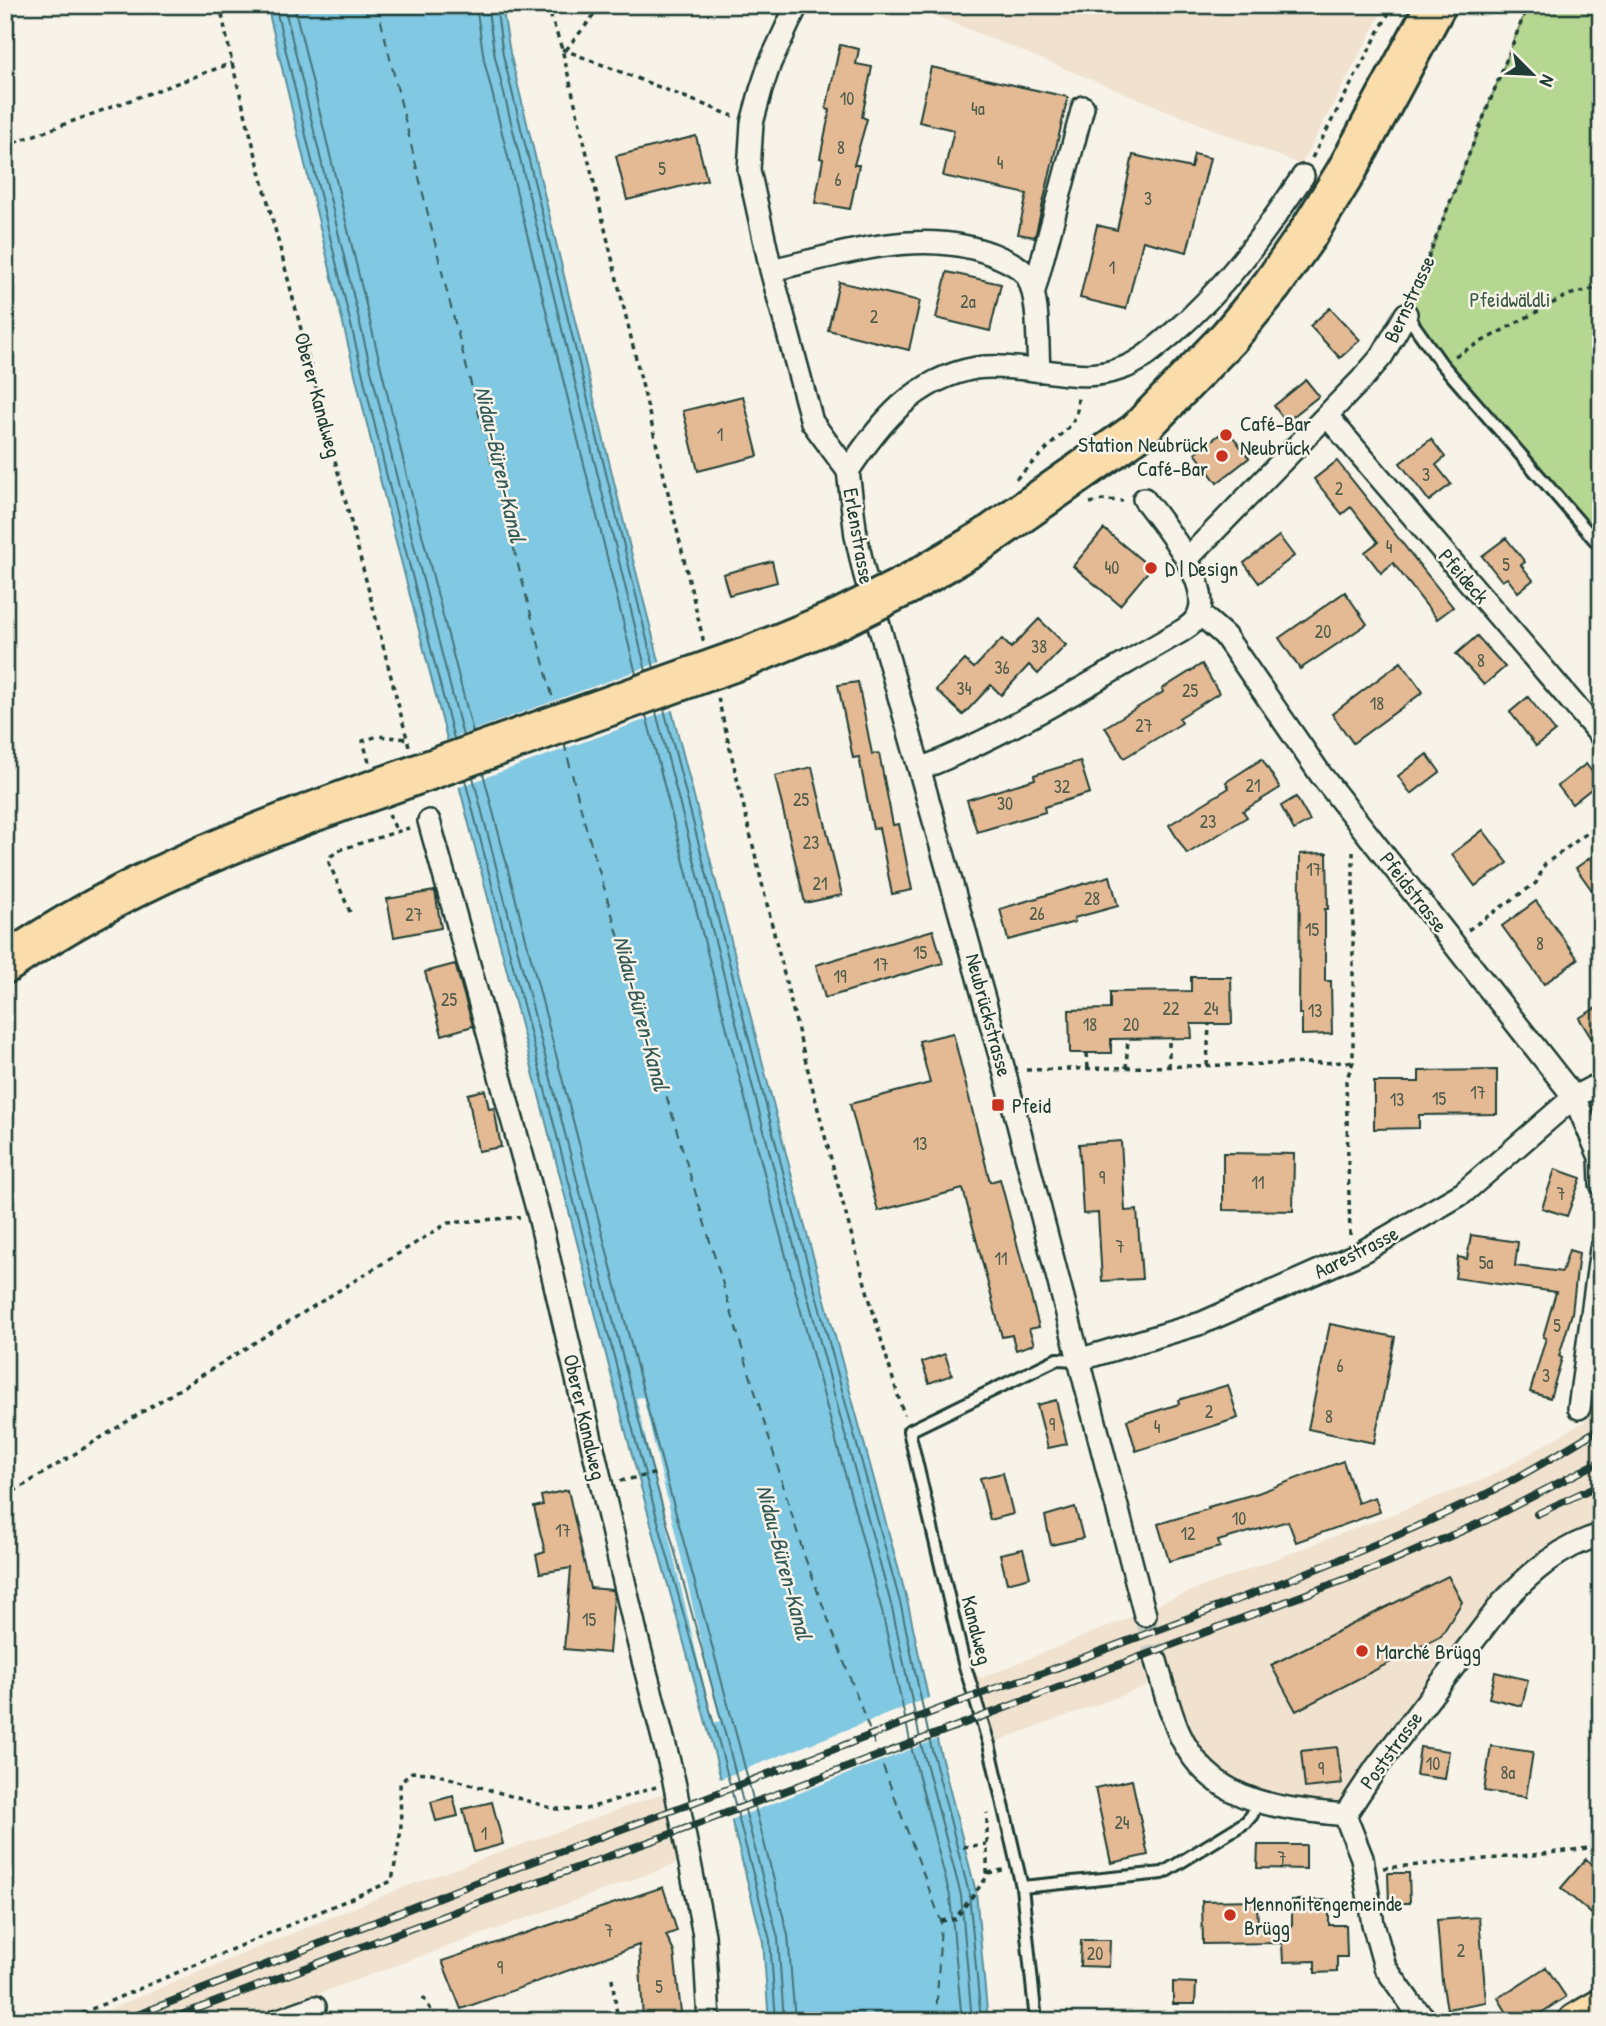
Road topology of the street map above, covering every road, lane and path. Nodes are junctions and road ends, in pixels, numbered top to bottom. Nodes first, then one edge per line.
1 (220, 5) edge
2 (547, 5) edge
3 (602, 5) edge
4 (797, 5) edge
5 (1393, 5) edge
6 (1418, 5) edge
7 (1436, 5) edge
8 (1528, 5) edge
9 (564, 50) junction
10 (232, 63) junction
11 (1083, 107) dead end
12 (752, 123) junction
13 (5, 146) edge
14 (1303, 176) joint
15 (771, 270) junction
16 (1601, 286) edge
17 (1034, 291) junction
18 (1406, 314) junction
19 (1441, 363) junction
20 (1039, 371) junction
21 (1080, 376) junction
22 (1327, 416) junction
23 (848, 471) junction
24 (1009, 485) dead end
25 (1059, 488) junction
26 (1144, 499) dead end
27 (1601, 547) edge
28 (1186, 560) junction
29 (1199, 613) junction
30 (707, 653) dead end
31 (717, 696) dead end
32 (1601, 736) edge
33 (920, 769) junction
34 (380, 788) junction
35 (1353, 815) junction
36 (429, 821) joint
37 (1601, 823) edge
38 (397, 832) junction
39 (350, 912) dead end
40 (1460, 936) dead end
41 (5, 964) edge
42 (1209, 1024) dead end
43 (1128, 1038) dead end
44 (1169, 1038) dead end
45 (1087, 1053) dead end
46 (1353, 1062) junction
47 (1207, 1066) junction
48 (1169, 1067) junction
49 (1126, 1068) junction
50 (1088, 1069) junction
51 (1004, 1070) junction
52 (1601, 1083) edge
53 (1574, 1097) junction
54 (1601, 1184) edge
55 (539, 1216) junction
56 (1601, 1249) edge
57 (1350, 1258) junction
58 (1078, 1360) junction
59 (1579, 1408) dead end
60 (909, 1431) junction
61 (658, 1473) dead end
62 (625, 1480) dead end
63 (5, 1497) edge
64 (1601, 1535) edge
65 (1145, 1615) tunnel mouth
66 (1156, 1661) tunnel mouth
67 (995, 1777) junction
68 (674, 1781) junction
69 (1257, 1802) junction
70 (1345, 1815) junction
71 (987, 1844) junction
72 (963, 1847) dead end
73 (1601, 1857) edge
74 (1381, 1868) dead end
75 (1022, 1887) junction
76 (941, 1921) dead end
77 (612, 1978) dead end
78 (423, 1997) dead end
79 (1601, 2006) edge
80 (315, 2007) dead end
81 (73, 2017) dead end
82 (276, 2021) edge
83 (438, 2021) edge
84 (618, 2021) edge
85 (709, 2021) edge
86 (1036, 2021) edge
87 (1427, 2021) edge
88 (1575, 2021) edge

1 - 10 path, Oberer Kanalweg
2 - 9 path
3 - 9 path
4 - 12 street, Erlenstrasse
5 - 14 path
6 - 25 highway
7 - 25 highway
8 - 18 path, Bernstrasse
9 - 12 path
9 - 30 path
10 - 13 path
10 - 34 path, Oberer Kanalweg
11 - 17 street
12 - 15 street, Erlenstrasse
14 - 21 street
15 - 17 street
15 - 23 street, Erlenstrasse
16 - 19 path
17 - 20 street
18 - 19 lane
18 - 22 street, Bernstrasse
19 - 27 lane
20 - 21 street
20 - 23 street
21 - 24 path
22 - 28 street, Bernstrasse
22 - 32 street, Pfeideck
23 - 33 street, Erlenstrasse
25 - 34 highway, bridge
26 - 28 street
28 - 29 street
29 - 33 street
29 - 35 street, Pfeidstrasse
31 - 60 path
33 - 51 street, Neubrückstrasse
34 - 38 path
34 - 41 highway
35 - 46 path
35 - 53 street, Pfeidstrasse
36 - 38 path
36 - 55 street, Oberer Kanalweg
37 - 40 path
38 - 39 path
42 - 47 path
43 - 49 path
44 - 48 path
45 - 50 path
46 - 47 path
46 - 57 path
47 - 48 path
48 - 49 path
49 - 50 path
50 - 51 path
51 - 58 street, Neubrückstrasse
52 - 53 street, Aarestrasse
53 - 54 street, Pfeidstrasse
53 - 57 street, Aarestrasse
55 - 63 path
55 - 68 street, Oberer Kanalweg
56 - 59 street
57 - 58 street, Aarestrasse
58 - 60 lane
58 - 65 street, Neubrückstrasse
60 - 67 lane, Kanalweg
61 - 62 path
64 - 70 street, Poststrasse
66 - 69 street
67 - 71 path
67 - 75 lane, Kanalweg
68 - 81 path
68 - 85 street, Oberer Kanalweg
69 - 70 street
69 - 75 lane
70 - 87 street
71 - 72 path
71 - 76 path
73 - 74 path
75 - 86 lane, Kanalweg
77 - 84 path
78 - 83 path
79 - 88 main road
80 - 82 street

